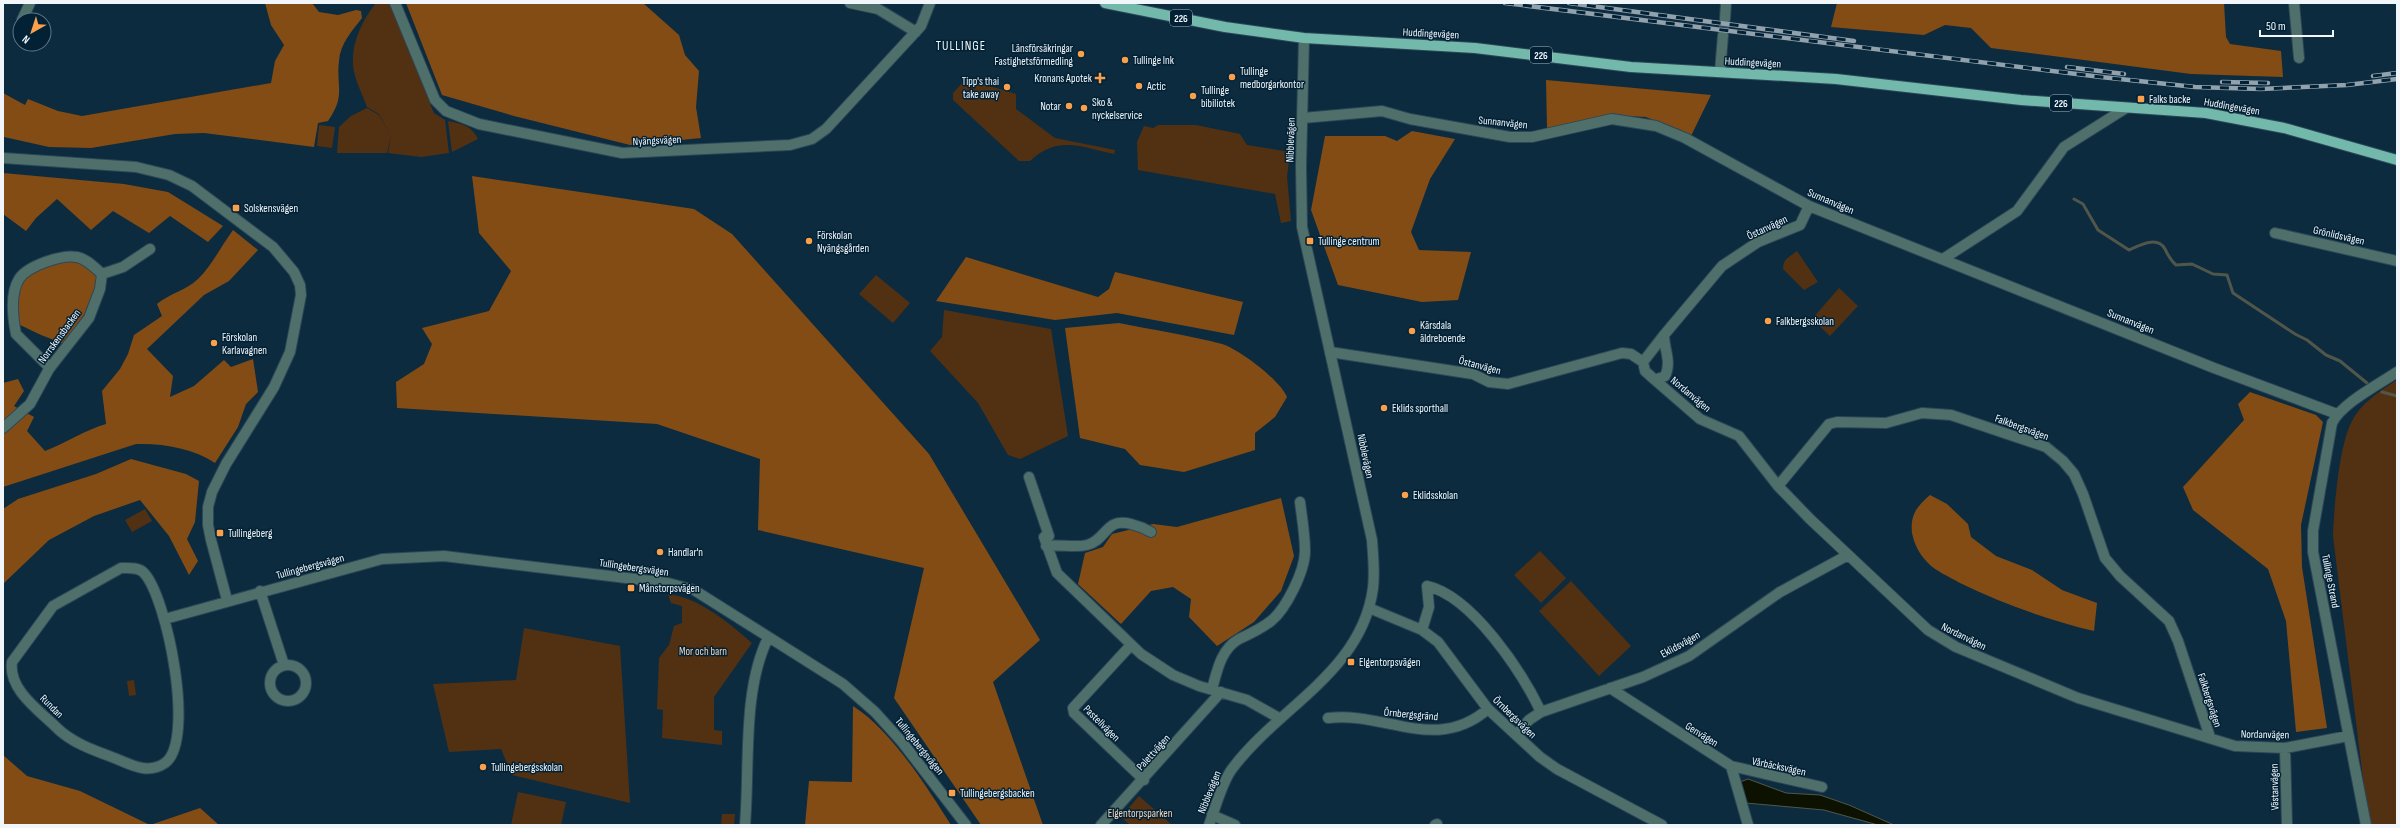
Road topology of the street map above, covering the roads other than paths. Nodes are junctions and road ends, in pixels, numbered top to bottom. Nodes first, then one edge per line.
1 (395, 3) edge
2 (850, 3) edge
3 (930, 3) edge
4 (1106, 3) edge
5 (1726, 3) edge
6 (2294, 3) edge
7 (1725, 19) tunnel mouth
8 (916, 32) junction
9 (1723, 35) tunnel mouth
10 (1304, 38) junction
11 (2299, 58) dead end
12 (1720, 72) junction
13 (2126, 108) junction
14 (1303, 118) junction
15 (3, 158) edge
16 (2397, 160) edge
17 (1809, 206) junction
18 (2276, 233) dead end
19 (150, 249) dead end
20 (1943, 259) junction
21 (2397, 261) edge
22 (102, 274) junction
23 (1664, 335) junction
24 (1330, 352) junction
25 (1643, 362) junction
26 (50, 368) junction
27 (2397, 372) edge
28 (1655, 380) junction
29 (2337, 414) junction
30 (3, 428) edge
31 (1029, 477) dead end
32 (1778, 486) junction
33 (1300, 502) dead end
34 (1150, 532) dead end
35 (1046, 546) junction
36 (1848, 555) junction
37 (260, 591) junction
38 (228, 600) junction
39 (1369, 608) junction
40 (165, 619) junction
41 (1422, 630) junction
42 (768, 638) junction
43 (1131, 645) junction
44 (284, 665) dead end
45 (1610, 688) junction
46 (1217, 690) junction
47 (1488, 709) junction
48 (1541, 712) junction
49 (1279, 718) junction
50 (1328, 718) dead end
51 (1516, 735) junction
52 (2348, 736) junction
53 (2210, 737) junction
54 (2285, 748) junction
55 (1731, 766) junction
56 (1144, 780) junction
57 (1822, 787) dead end
58 (1211, 820) edge
59 (745, 825) edge
60 (966, 825) edge
61 (1101, 825) edge
62 (1235, 825) edge
63 (1662, 825) edge
64 (1748, 825) edge
65 (2287, 825) edge
66 (2366, 825) edge

1 - 8 street, Nyängsvägen
2 - 8 street
3 - 8 street, Nyängsvägen
4 - 10 main road, Huddingevägen / 226
5 - 7 street
6 - 11 street
9 - 12 street
10 - 12 main road, Huddingevägen / 226
10 - 14 street, Nibblevägen
12 - 13 main road, Huddingevägen / 226
13 - 16 main road, Huddingevägen / 226
13 - 20 street
14 - 17 street, Sunnanvägen
14 - 24 street, Nibblevägen
15 - 38 street
17 - 20 street, Sunnanvägen
17 - 23 street, Östanvägen
18 - 21 street, Grönlidsvägen
19 - 22 street
20 - 29 street, Sunnanvägen
22 - 26 street, Norrskensbacken
22 - 26 street
23 - 25 street, Östanvägen
23 - 28 street
24 - 25 street, Östanvägen
24 - 39 street, Nibblevägen
25 - 28 street
26 - 30 street, Norrskensbacken
27 - 29 street
28 - 32 street, Nordanvägen
29 - 52 street, Tullinge Strand
31 - 35 street
32 - 36 street, Nordanvägen
32 - 53 street, Falkbergsvägen
33 - 46 street
34 - 35 street
35 - 43 street
36 - 45 street, Eklidsvägen
36 - 53 street, Nordanvägen
37 - 38 street, Tullingebergsvägen
37 - 42 street, Tullingebergsvägen
37 - 44 street
38 - 40 street, Tullingebergsvägen
39 - 41 street, Örnbergsvägen
39 - 49 street, Nibblevägen
40 - 40 street, Rundan
41 - 47 street, Örnbergsvägen
41 - 48 street
42 - 59 street
42 - 60 street, Tullingebergsvägen
43 - 46 street
43 - 56 street, Pastellvägen
45 - 48 street, Eklidsvägen
45 - 55 street, Genvägen
46 - 49 street
46 - 56 street, Palettvägen
47 - 50 street, Örnbergsgränd
47 - 51 street, Örnbergsvägen
48 - 51 street, Eklidsvägen
49 - 58 street, Nibblevägen
51 - 63 street, Örnbergsvägen
52 - 54 street, Nordanvägen
52 - 66 street, Tullinge Strand
53 - 54 street, Nordanvägen
54 - 65 street, Västanvägen
55 - 57 street, Vårbäcksvägen
55 - 64 street
56 - 61 street, Palettvägen
58 - 62 street

